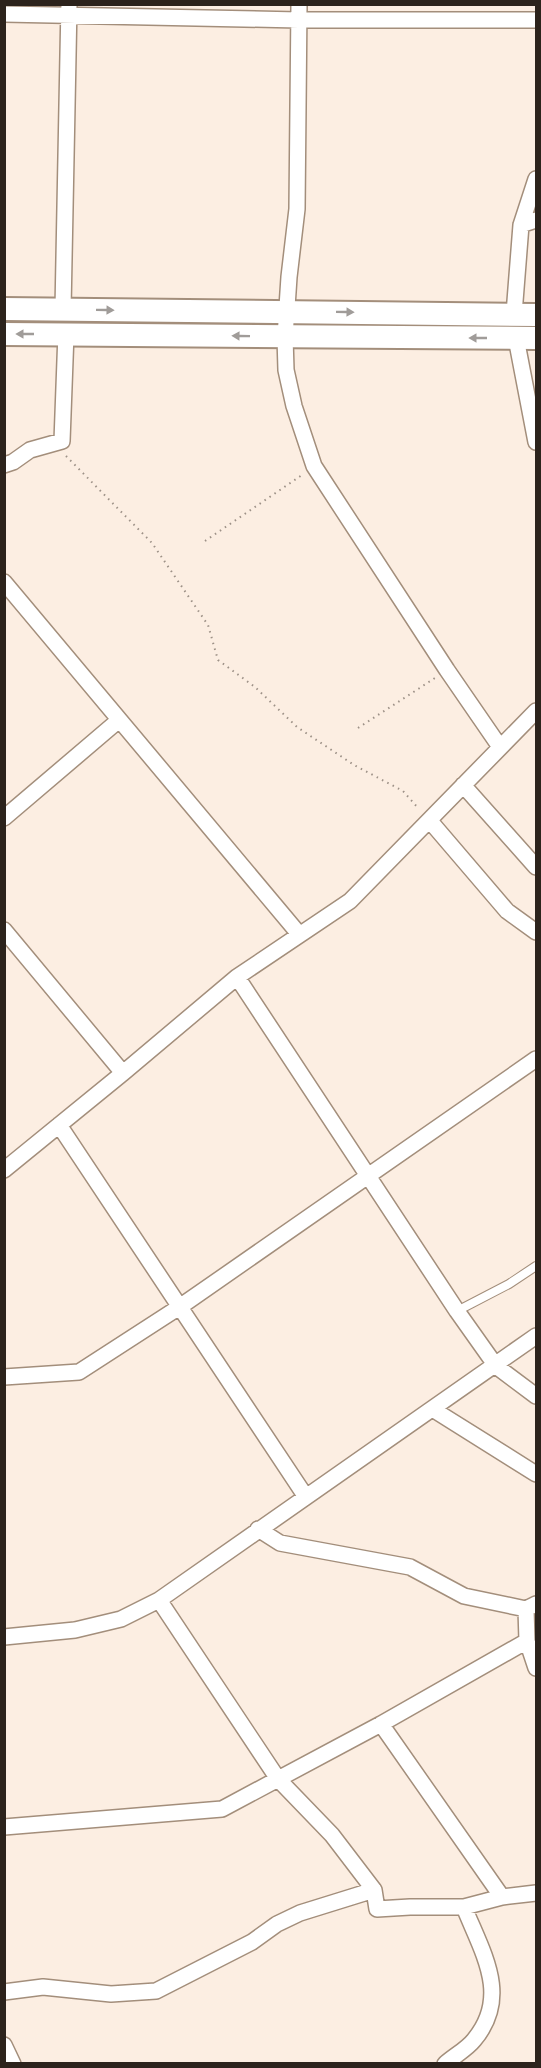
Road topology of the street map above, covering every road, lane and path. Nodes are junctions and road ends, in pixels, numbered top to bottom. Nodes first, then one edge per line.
1 (299, 4) edge
2 (69, 10) edge
3 (4, 14) edge
4 (298, 20) junction
5 (537, 20) edge
6 (537, 179) edge
7 (537, 220) edge
8 (521, 225) junction
9 (4, 309) edge
10 (63, 309) junction
11 (286, 311) junction
12 (525, 315) edge
13 (66, 333) junction
14 (4, 334) edge
15 (285, 337) junction
16 (526, 338) edge
17 (537, 442) edge
18 (53, 443) junction
19 (4, 465) edge
20 (314, 466) junction
21 (205, 541) dead end
22 (4, 582) edge
23 (447, 670) junction
24 (537, 711) edge
25 (119, 720) junction
26 (358, 728) dead end
27 (500, 747) junction
28 (464, 785) junction
29 (4, 818) edge
30 (430, 821) junction
31 (537, 867) edge
32 (4, 930) edge
33 (537, 932) edge
34 (299, 934) junction
35 (237, 977) junction
36 (537, 1059) edge
37 (123, 1073) junction
38 (60, 1125) junction
39 (4, 1170) edge
40 (368, 1176) junction
41 (537, 1266) edge
42 (181, 1306) junction
43 (457, 1311) junction
44 (537, 1336) edge
45 (496, 1366) junction
46 (4, 1377) edge
47 (537, 1396) edge
48 (434, 1410) junction
49 (537, 1474) edge
50 (306, 1497) junction
51 (258, 1529) junction
52 (159, 1600) junction
53 (532, 1607) edge
54 (4, 1637) edge
55 (528, 1641) junction
56 (537, 1668) edge
57 (381, 1724) junction
58 (278, 1779) junction
59 (4, 1827) edge
60 (374, 1890) junction
61 (537, 1893) edge
62 (502, 1897) junction
63 (464, 1907) junction
64 (4, 1992) edge
65 (4, 2045) edge
66 (13, 2064) edge
67 (445, 2064) edge

1 - 4 street
2 - 3 street
2 - 4 street
2 - 10 street
4 - 5 street
4 - 11 street
6 - 8 street
7 - 8 street
8 - 12 street
9 - 10 street
10 -> 11 street
11 -> 12 street
11 - 15 street
13 -> 14 street
15 -> 13 street
13 - 18 street
16 -> 15 street
15 - 20 street
16 - 17 street
18 - 19 street
18 - 30 path
20 - 21 path
20 - 23 street
22 - 25 street
23 - 26 path
23 - 27 street
24 - 27 street
25 - 29 street
25 - 34 street
27 - 28 street
28 - 30 street
28 - 31 street
30 - 33 street
30 - 34 street
32 - 37 street
34 - 35 street
35 - 37 street
35 - 40 street
36 - 40 street
37 - 38 street
38 - 39 street
38 - 42 street
40 - 42 street
40 - 43 street
41 - 43 lane
42 - 46 street
42 - 50 street
43 - 45 street
44 - 45 street
45 - 47 street
45 - 48 street
48 - 49 street
48 - 50 street
50 - 51 street
51 - 52 street
51 - 53 street
52 - 54 street
52 - 58 street
53 - 55 street
55 - 56 street
55 - 57 street
57 - 58 street
57 - 62 street
58 - 59 street
58 - 60 street
60 - 63 street
60 - 64 street
61 - 62 street
62 - 63 street
63 - 67 street
65 - 66 street

